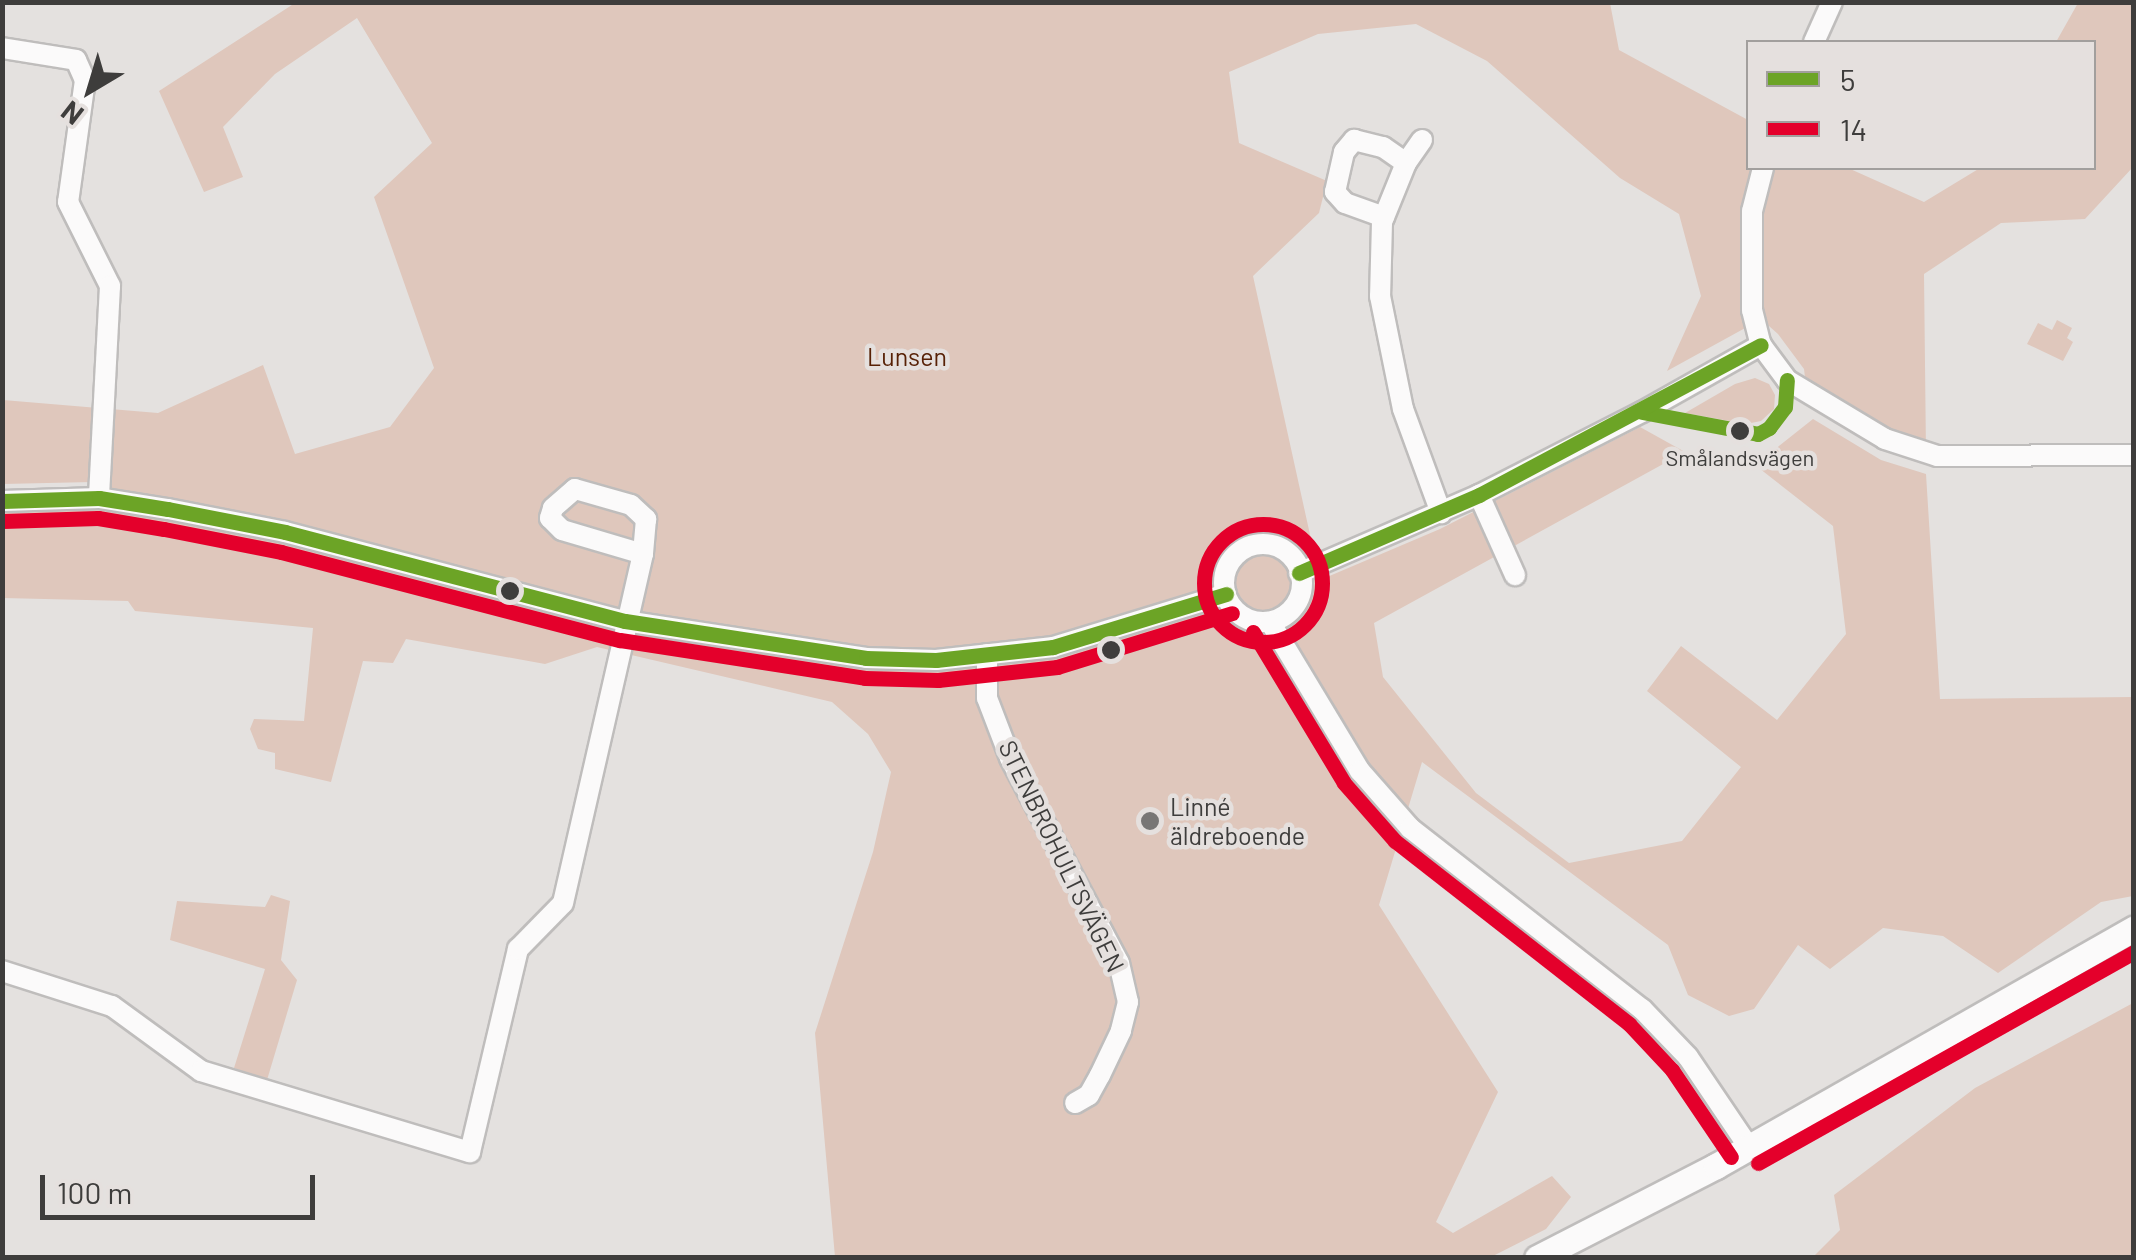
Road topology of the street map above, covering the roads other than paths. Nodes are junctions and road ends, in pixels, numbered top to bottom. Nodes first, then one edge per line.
1 (1832, 2) edge
2 (1815, 40) edge
3 (2, 48) edge
4 (1422, 140) dead end
5 (1406, 164) junction
6 (1762, 170) edge
7 (1384, 217) junction
8 (1761, 344) junction
9 (2134, 456) edge
10 (1479, 495) junction
11 (99, 498) junction
12 (2, 501) edge
13 (1441, 514) junction
14 (642, 554) junction
15 (1299, 573) junction
16 (1516, 575) dead end
17 (1226, 594) junction
18 (625, 621) junction
19 (1270, 622) junction
20 (988, 654) junction
21 (2134, 929) edge
22 (2, 971) edge
23 (1075, 1103) dead end
24 (1748, 1146) junction
25 (1537, 1258) edge

1 - 2 street
3 - 11 street
4 - 5 street
5 - 7 street
5 - 7 street
6 - 8 street
7 - 13 street
8 - 9 street
8 - 10 street
10 - 13 street
10 - 16 street
11 - 12 street
11 - 18 street
13 - 15 street
14 - 14 street
14 - 18 street
15 - 17 street
15 - 19 street
17 - 19 street
17 - 20 street
18 - 20 street
18 - 22 street
19 - 24 street
20 - 23 street, STENBROHULTSVÄGEN
21 - 24 main road
24 - 25 main road

